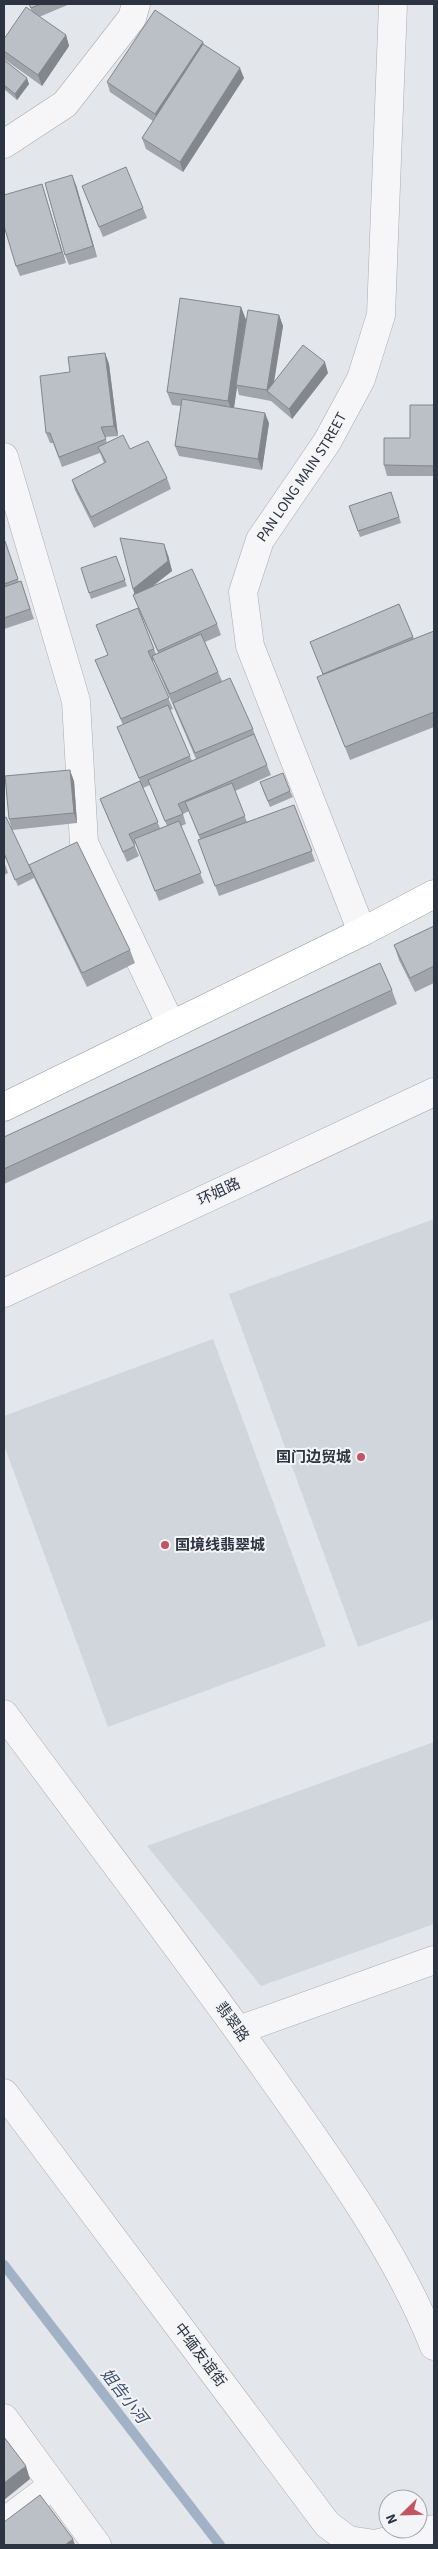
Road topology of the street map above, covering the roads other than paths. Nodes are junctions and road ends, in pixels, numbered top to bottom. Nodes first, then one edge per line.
1 (136, 4) edge
2 (393, 4) edge
3 (4, 144) edge
4 (4, 457) edge
5 (434, 894) edge
6 (362, 932) junction
7 (171, 1025) junction
8 (434, 1092) edge
9 (4, 1107) edge
10 (4, 1293) edge
11 (4, 1714) edge
12 (434, 1960) edge
13 (239, 2030) junction
14 (4, 2093) edge
15 (434, 2346) edge
16 (4, 2418) edge
17 (53, 2484) junction
18 (4, 2522) edge
19 (434, 2529) edge
20 (97, 2545) edge

1 - 3 street
2 - 6 street, PAN LONG MAIN STREET
4 - 7 street
5 - 6 highway
6 - 7 highway
7 - 9 highway
8 - 10 street, 环姐路
11 - 13 street, 翡翠路
12 - 13 street
13 - 15 street, 翡翠路
14 - 19 street, 中缅友谊街
16 - 17 street
17 - 18 street
17 - 20 street

